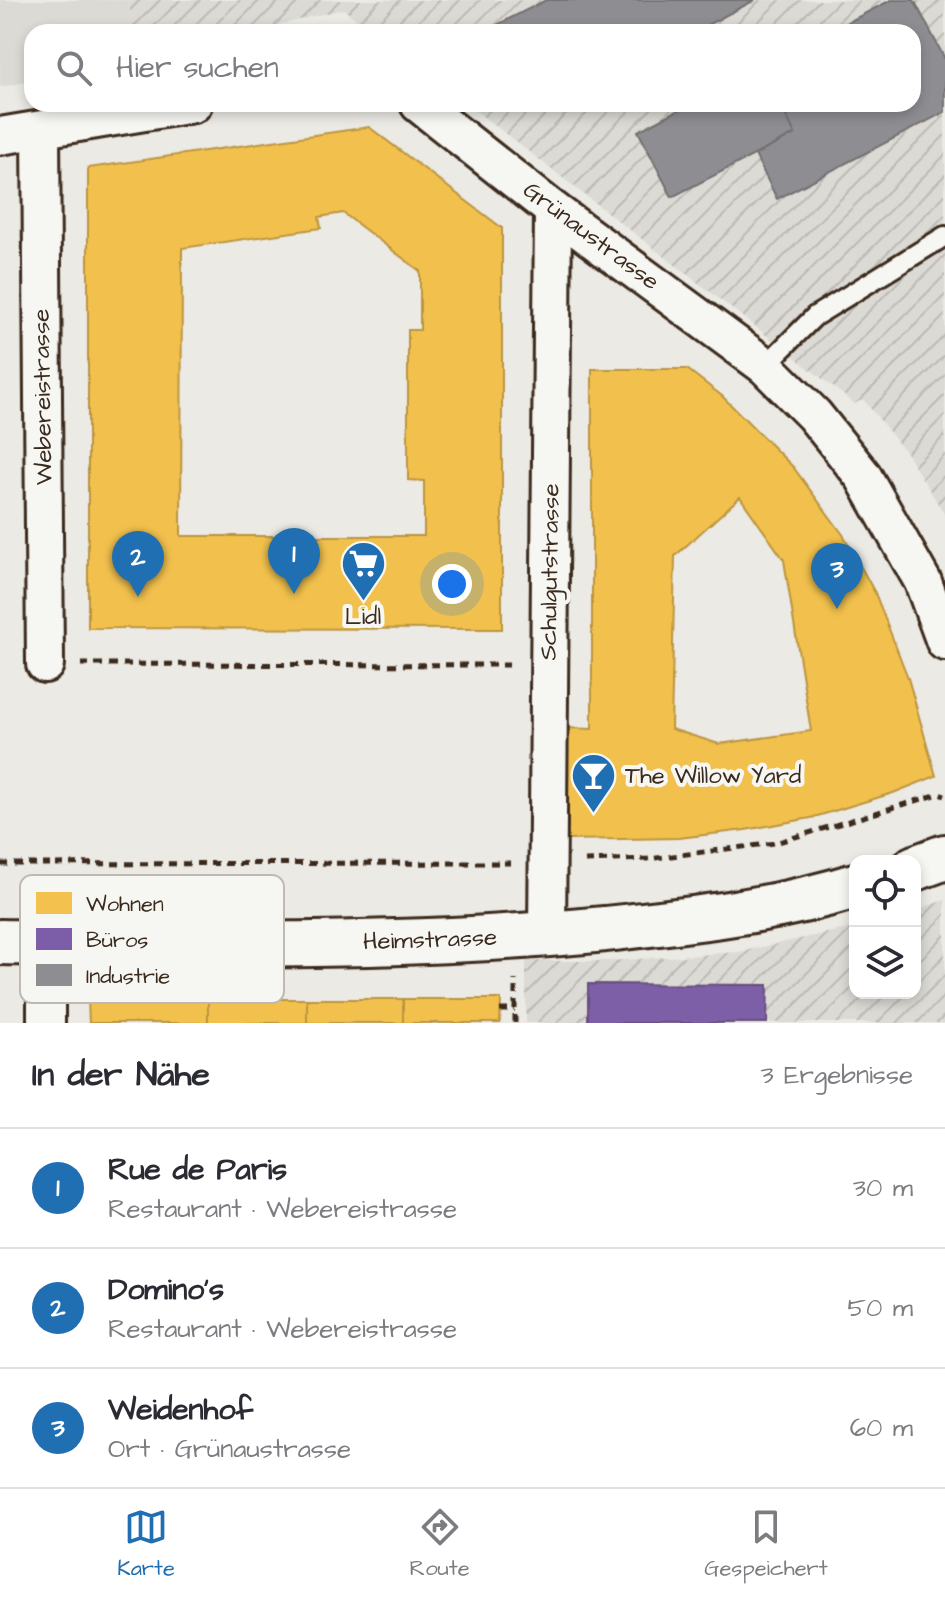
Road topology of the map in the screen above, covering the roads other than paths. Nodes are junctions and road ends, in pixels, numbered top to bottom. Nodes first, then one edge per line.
1 (146, 112) edge
2 (429, 112) edge
3 (41, 130) junction
4 (0, 136) edge
5 (553, 210) junction
6 (945, 236) edge
7 (765, 366) junction
8 (945, 642) edge
9 (45, 664) road end
10 (945, 857) edge
11 (921, 866) edge
12 (849, 888) edge
13 (547, 935) junction
14 (0, 942) edge
15 (20, 942) edge
16 (284, 942) edge

1 - 3 street
2 - 5 street, Grünaustrasse
3 - 4 street
3 - 9 street, Webereistrasse
5 - 7 street, Grünaustrasse
5 - 13 street, Schulgutstrasse
6 - 7 lane
7 - 8 street, Grünaustrasse
10 - 11 street
12 - 13 street, Heimstrasse
13 - 16 street, Heimstrasse
14 - 15 street, Heimstrasse

